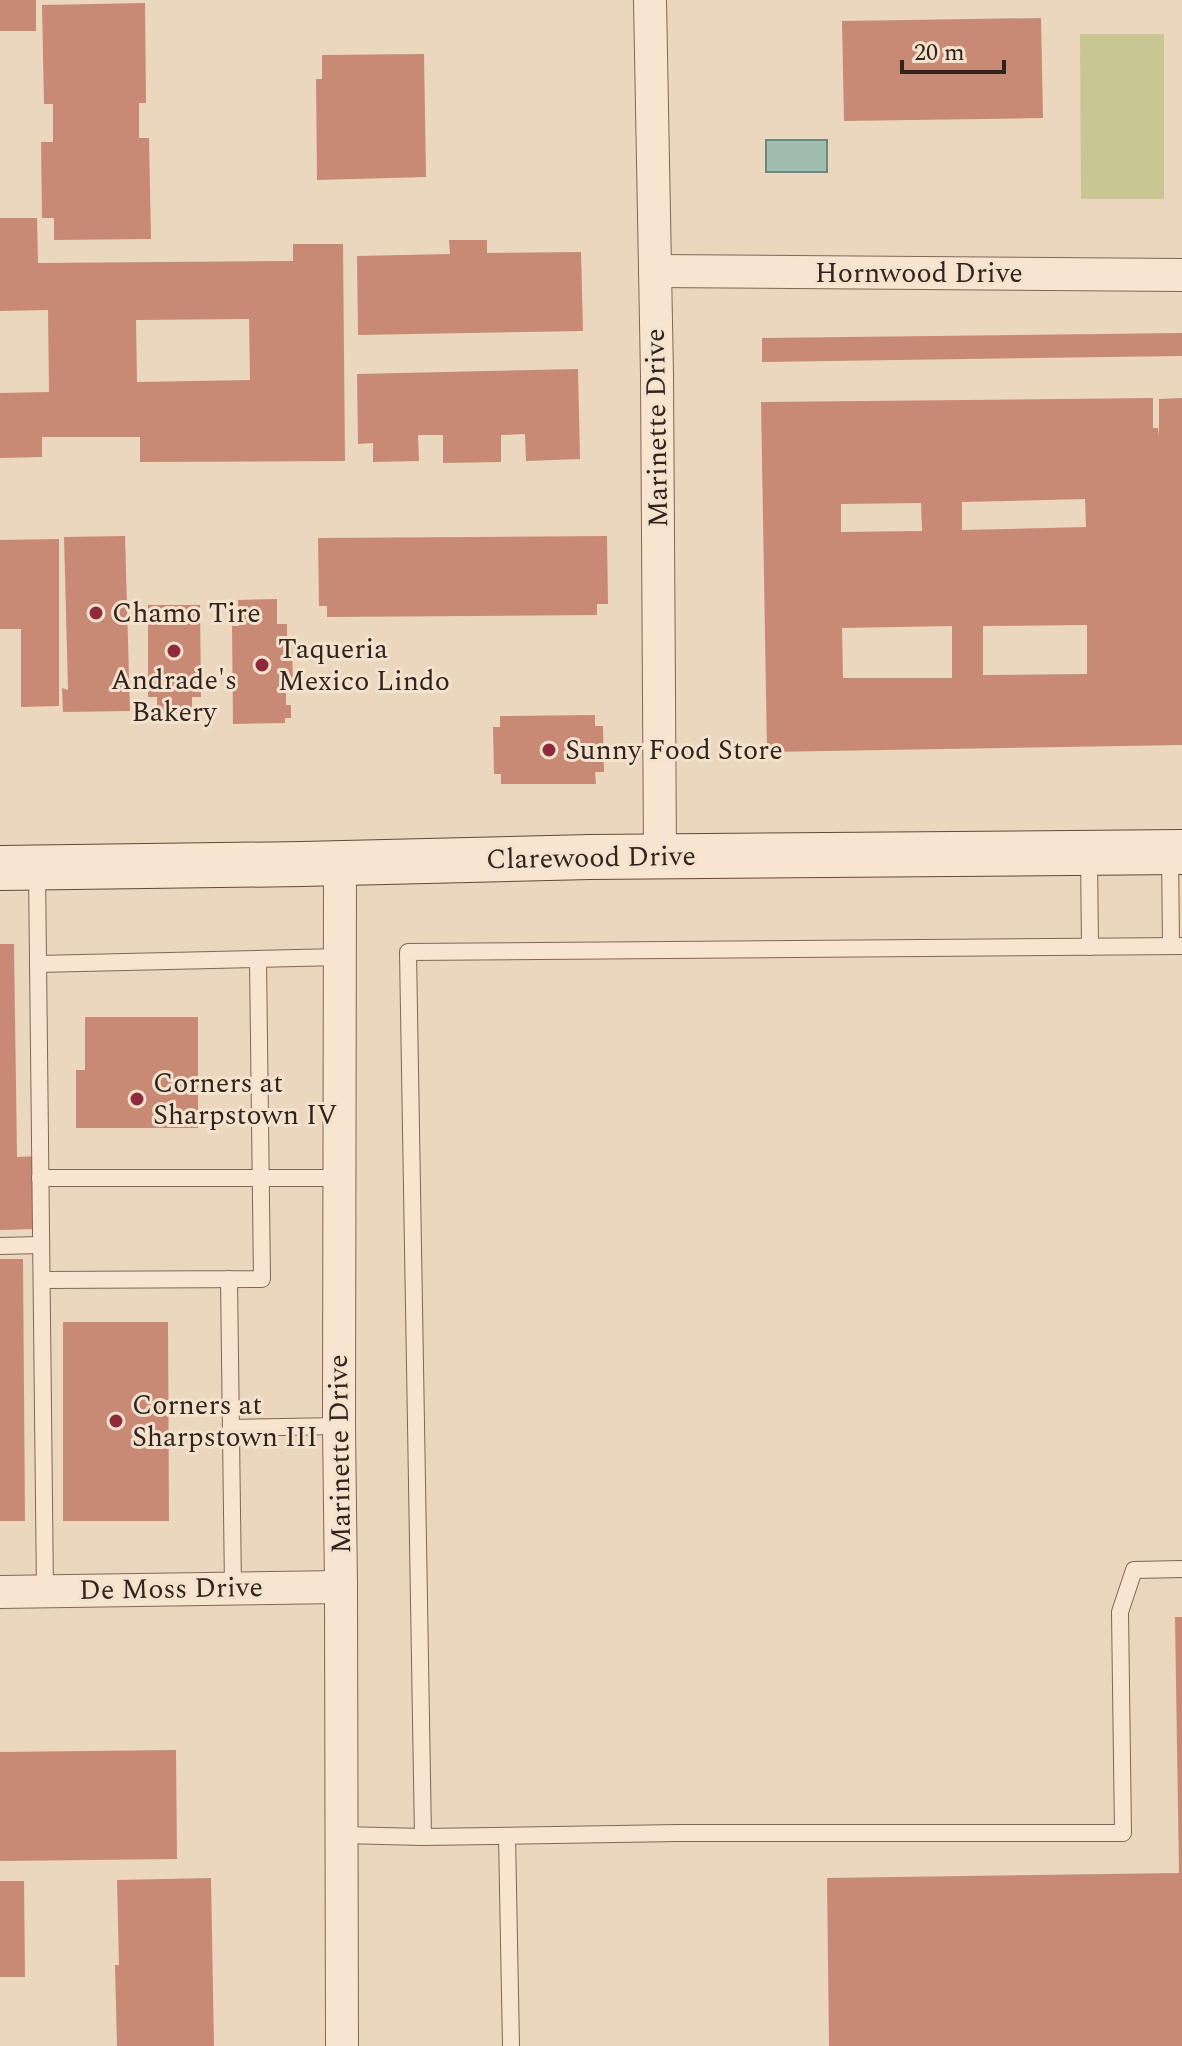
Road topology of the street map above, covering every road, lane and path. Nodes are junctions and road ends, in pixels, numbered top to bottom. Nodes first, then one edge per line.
1 (650, 0) edge
2 (655, 271) junction
3 (1182, 275) edge
4 (1089, 852) junction
5 (1176, 852) edge
6 (660, 856) junction
7 (340, 863) junction
8 (19, 867) edge
9 (1176, 946) edge
10 (1090, 947) junction
11 (340, 957) junction
12 (258, 960) junction
13 (38, 964) junction
14 (40, 1178) junction
15 (339, 1178) junction
16 (261, 1179) junction
17 (41, 1245) junction
18 (0, 1246) edge
19 (229, 1279) junction
20 (42, 1280) junction
21 (339, 1426) junction
22 (231, 1428) junction
23 (1182, 1569) edge
24 (341, 1587) junction
25 (233, 1588) junction
26 (45, 1591) junction
27 (0, 1592) edge
28 (342, 1835) junction
29 (507, 1836) junction
30 (423, 1837) junction
31 (342, 2046) edge
32 (511, 2046) edge

1 - 2 street, Marinette Drive
2 - 3 street, Hornwood Drive
2 - 6 street, Marinette Drive
4 - 5 street, Clarewood Drive
4 - 6 street, Clarewood Drive
4 - 10 lane
5 - 9 lane
6 - 7 street, Clarewood Drive
7 - 8 street, Clarewood Drive
7 - 11 street, Marinette Drive
8 - 13 lane
9 - 10 lane
10 - 30 lane
11 - 12 lane
11 - 15 street, Marinette Drive
12 - 13 lane
12 - 16 lane
13 - 14 lane
14 - 16 lane
14 - 17 lane
15 - 16 lane
15 - 21 street, Marinette Drive
16 - 19 lane
17 - 18 lane
17 - 20 lane
19 - 20 lane
19 - 22 lane
20 - 26 lane
21 - 22 lane
21 - 24 street, Marinette Drive
22 - 25 lane
23 - 29 lane
24 - 25 street, De Moss Drive
24 - 28 street, Marinette Drive
25 - 26 street, De Moss Drive
26 - 27 street, De Moss Drive
28 - 30 lane
28 - 31 street, Marinette Drive
29 - 30 lane
29 - 32 lane

